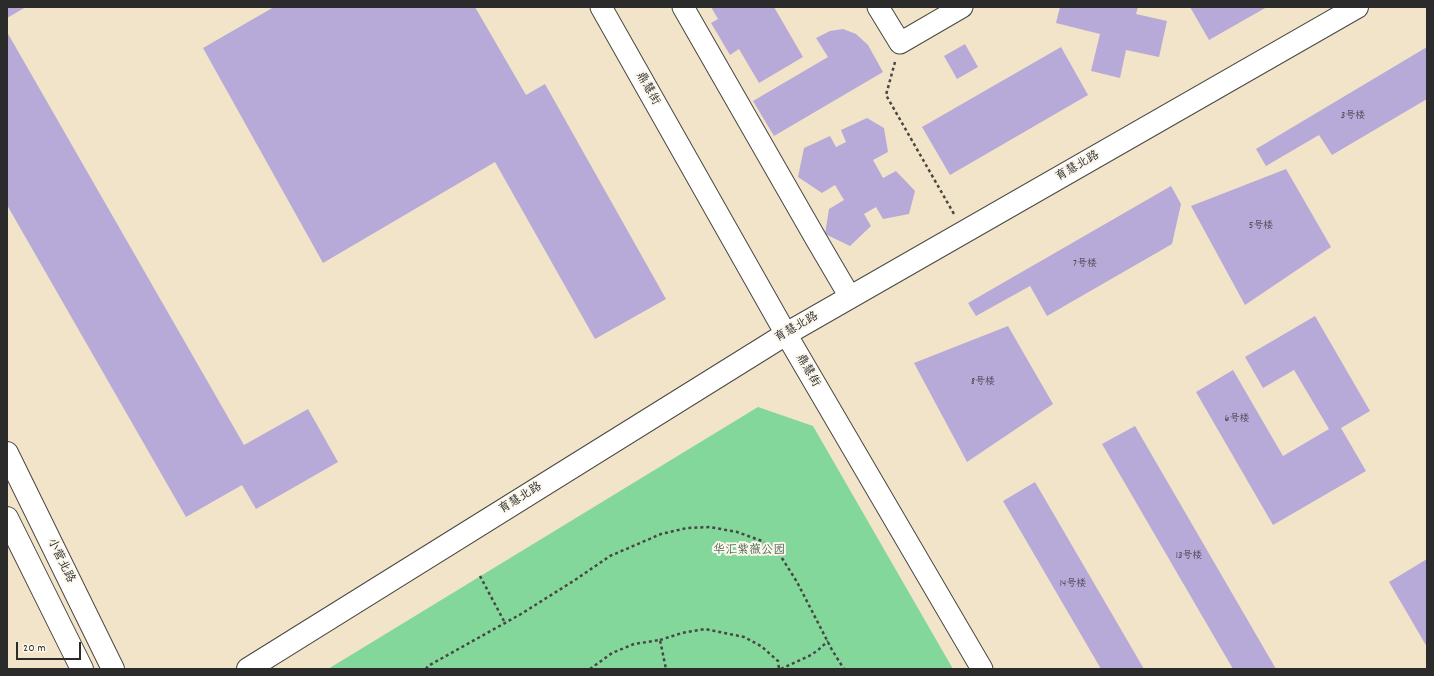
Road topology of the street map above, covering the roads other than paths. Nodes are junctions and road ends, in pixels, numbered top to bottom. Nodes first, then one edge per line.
1 (601, 7) edge
2 (683, 7) edge
3 (878, 7) edge
4 (962, 7) edge
5 (1357, 7) edge
6 (850, 297) junction
7 (786, 334) junction
8 (7, 453) edge
9 (7, 518) edge
10 (82, 669) edge
11 (114, 669) edge
12 (248, 669) edge
13 (982, 669) edge

1 - 7 street, 鼎慧街
2 - 6 street
3 - 4 street
5 - 6 street, 育慧北路
6 - 7 street, 育慧北路
7 - 12 street, 育慧北路
7 - 13 street, 鼎慧街
8 - 11 street, 小营北路
9 - 10 street

